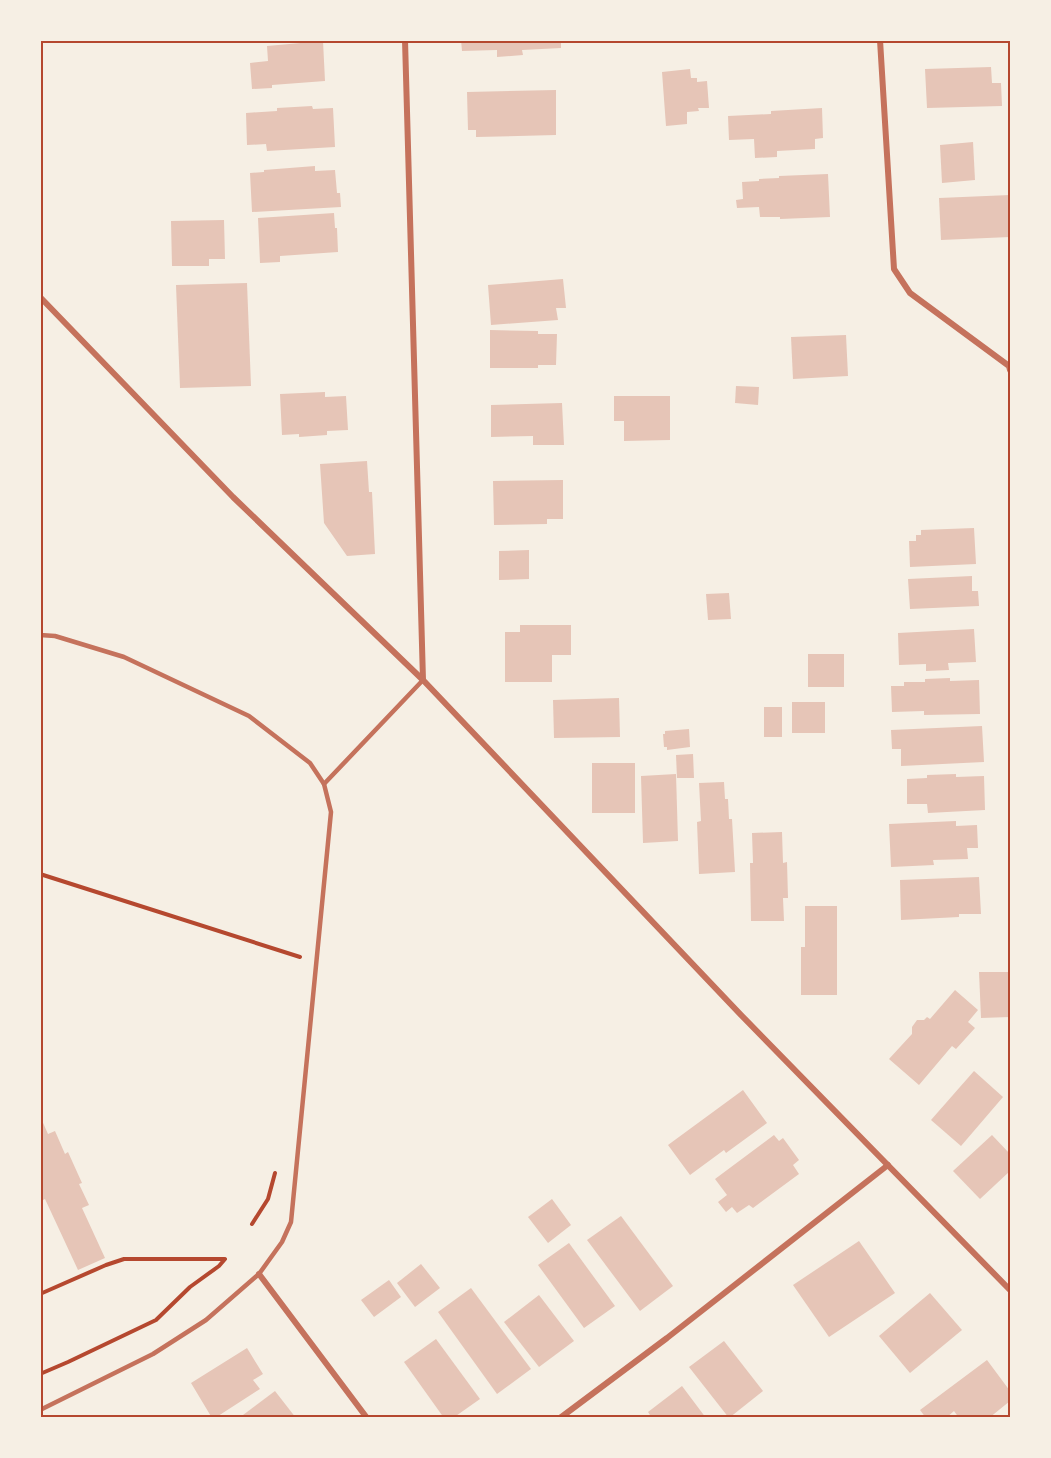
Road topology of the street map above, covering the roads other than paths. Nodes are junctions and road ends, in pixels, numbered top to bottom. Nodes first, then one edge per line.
1 (405, 40) edge
2 (880, 40) edge
3 (40, 297) edge
4 (1011, 370) edge
5 (40, 635) edge
6 (423, 680) junction
7 (324, 784) junction
8 (888, 1165) junction
9 (259, 1274) junction
10 (1011, 1290) edge
11 (40, 1410) edge
12 (367, 1418) edge
13 (560, 1418) edge

1 - 6 street
2 - 4 street
3 - 6 street
5 - 7 lane
6 - 7 lane
6 - 8 street
7 - 9 lane
8 - 10 street
8 - 13 street
9 - 11 lane
9 - 12 street

